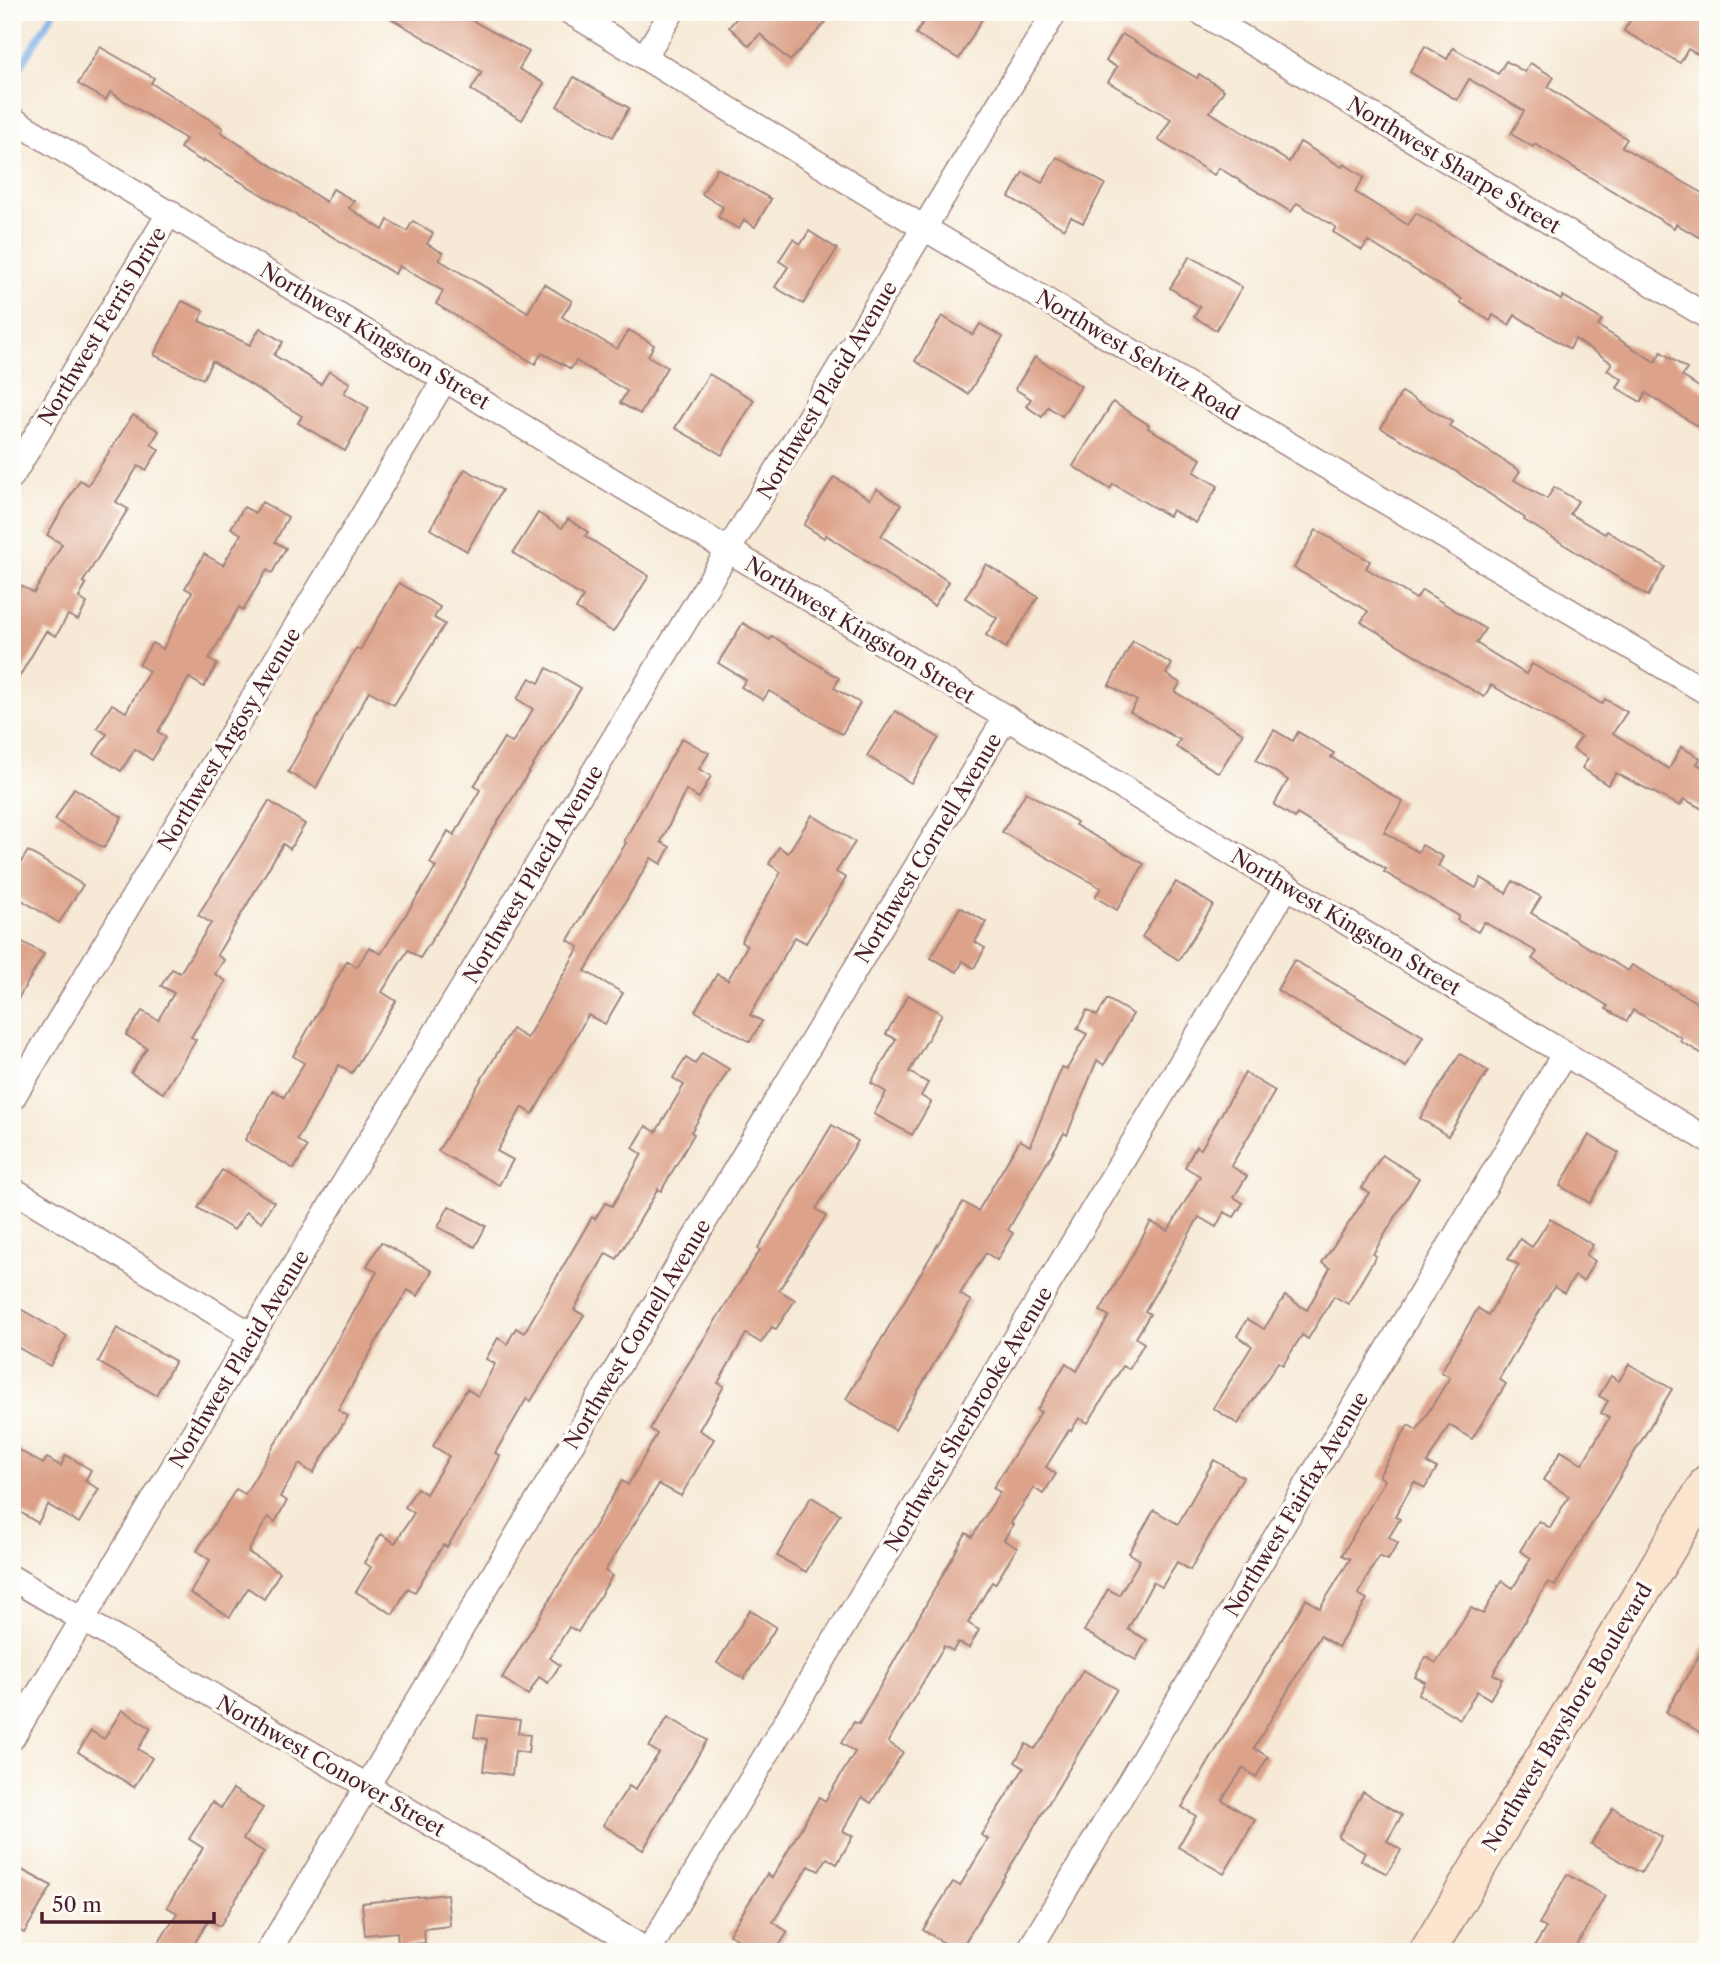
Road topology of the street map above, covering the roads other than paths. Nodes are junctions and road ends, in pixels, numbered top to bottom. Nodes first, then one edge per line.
1 (570, 12) edge
2 (672, 12) edge
3 (1055, 12) edge
4 (1200, 12) edge
5 (645, 56) junction
6 (12, 119) edge
7 (170, 212) junction
8 (924, 228) junction
9 (1708, 317) edge
10 (445, 379) junction
11 (12, 476) edge
12 (729, 552) junction
13 (1708, 693) edge
14 (1006, 717) junction
15 (1287, 886) junction
16 (1563, 1056) junction
17 (12, 1099) edge
18 (1708, 1140) edge
19 (12, 1189) edge
20 (251, 1335) junction
21 (1708, 1482) edge
22 (12, 1578) edge
23 (84, 1622) junction
24 (12, 1738) edge
25 (367, 1787) junction
26 (268, 1952) edge
27 (649, 1952) edge
28 (1028, 1952) edge
29 (1427, 1952) edge

1 - 5 street, Northwest Selvitz Road
2 - 5 street
3 - 8 street, Northwest Placid Avenue
4 - 9 street, Northwest Sharpe Street
5 - 8 street, Northwest Selvitz Road
6 - 7 street, Northwest Kingston Street
7 - 10 street, Northwest Kingston Street
7 - 11 street, Northwest Ferris Drive
8 - 12 street, Northwest Placid Avenue
8 - 13 street, Northwest Selvitz Road
10 - 12 street, Northwest Kingston Street
10 - 17 street, Northwest Argosy Avenue
12 - 14 street, Northwest Kingston Street
12 - 20 street, Northwest Placid Avenue
14 - 15 street, Northwest Kingston Street
14 - 25 street, Northwest Cornell Avenue
15 - 16 street, Northwest Kingston Street
15 - 27 street, Northwest Sherbrooke Avenue
16 - 18 street, Northwest Kingston Street
16 - 28 street, Northwest Fairfax Avenue
19 - 20 street
20 - 23 street, Northwest Placid Avenue
21 - 29 main road, Northwest Bayshore Boulevard
22 - 23 street, Northwest Conover Street
23 - 24 street, Northwest Placid Avenue
23 - 25 street, Northwest Conover Street
25 - 26 street, Northwest Cornell Avenue
25 - 27 street, Northwest Conover Street

